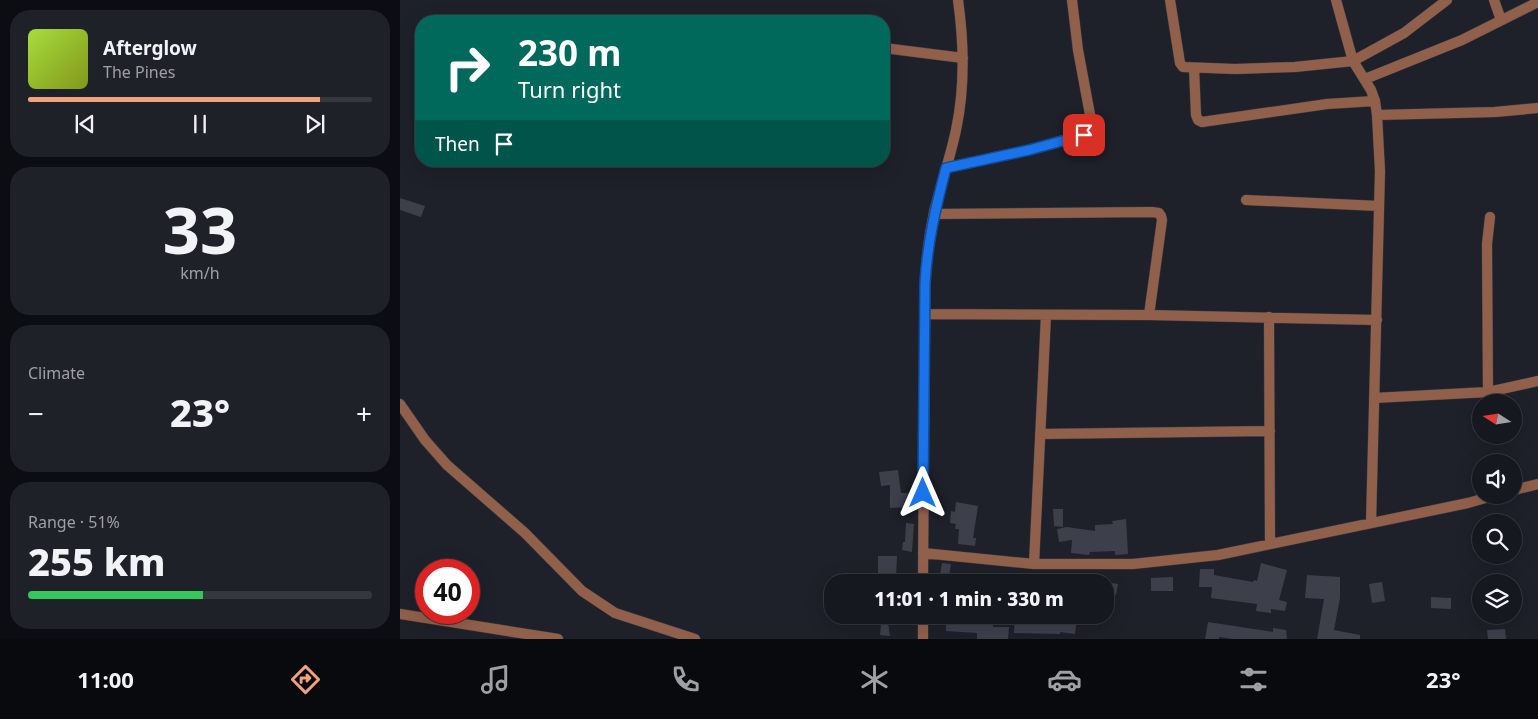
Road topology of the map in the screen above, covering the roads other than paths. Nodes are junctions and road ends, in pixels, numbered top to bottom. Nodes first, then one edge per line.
1 (958, 0) edge
2 (1072, 0) edge
3 (1170, 0) edge
4 (1336, 0) edge
5 (1447, 0) edge
6 (1494, 0) edge
7 (1538, 2) edge
8 (1501, 20) junction
9 (890, 49) edge
10 (963, 58) junction
11 (1353, 61) junction
12 (1194, 68) junction
13 (1365, 79) junction
14 (1374, 101) junction
15 (1538, 108) edge
16 (1377, 115) junction
17 (946, 168) junction
18 (1246, 200) dead end
19 (1379, 206) junction
20 (934, 214) junction
21 (1490, 217) dead end
22 (925, 314) junction
23 (1046, 315) junction
24 (1149, 315) junction
25 (1269, 317) junction
26 (1377, 320) junction
27 (1538, 381) edge
28 (1488, 392) junction
29 (1374, 398) junction
30 (400, 404) edge
31 (1270, 431) junction
32 (1040, 434) junction
33 (1538, 484) edge
34 (1522, 488) edge
35 (1472, 502) edge
36 (1371, 523) junction
37 (1270, 544) junction
38 (923, 553) junction
39 (1034, 564) junction
40 (923, 574) edge
41 (400, 614) edge
42 (923, 624) edge
43 (558, 639) edge
44 (695, 639) edge
45 (923, 639) edge

1 - 10 street
2 - 17 street
3 - 12 street
4 - 11 street
5 - 11 street
6 - 8 street
7 - 8 street
8 - 13 street
9 - 10 street
10 - 17 street
11 - 12 street
11 - 13 street
12 - 14 street
13 - 14 street
14 - 16 street
15 - 16 street
16 - 19 street
17 - 20 street
18 - 19 street
19 - 26 street
20 - 22 street
20 - 24 street
21 - 28 street
22 - 23 street
22 - 38 street
23 - 24 street
23 - 32 street
24 - 25 street
25 - 26 street
25 - 31 street
26 - 29 street
27 - 28 street
28 - 29 street
29 - 36 street
30 - 44 street
31 - 32 street
31 - 37 street
32 - 39 street
33 - 34 street
35 - 36 street
36 - 37 street
37 - 39 street
38 - 39 street
38 - 40 street
41 - 43 street
42 - 45 street

